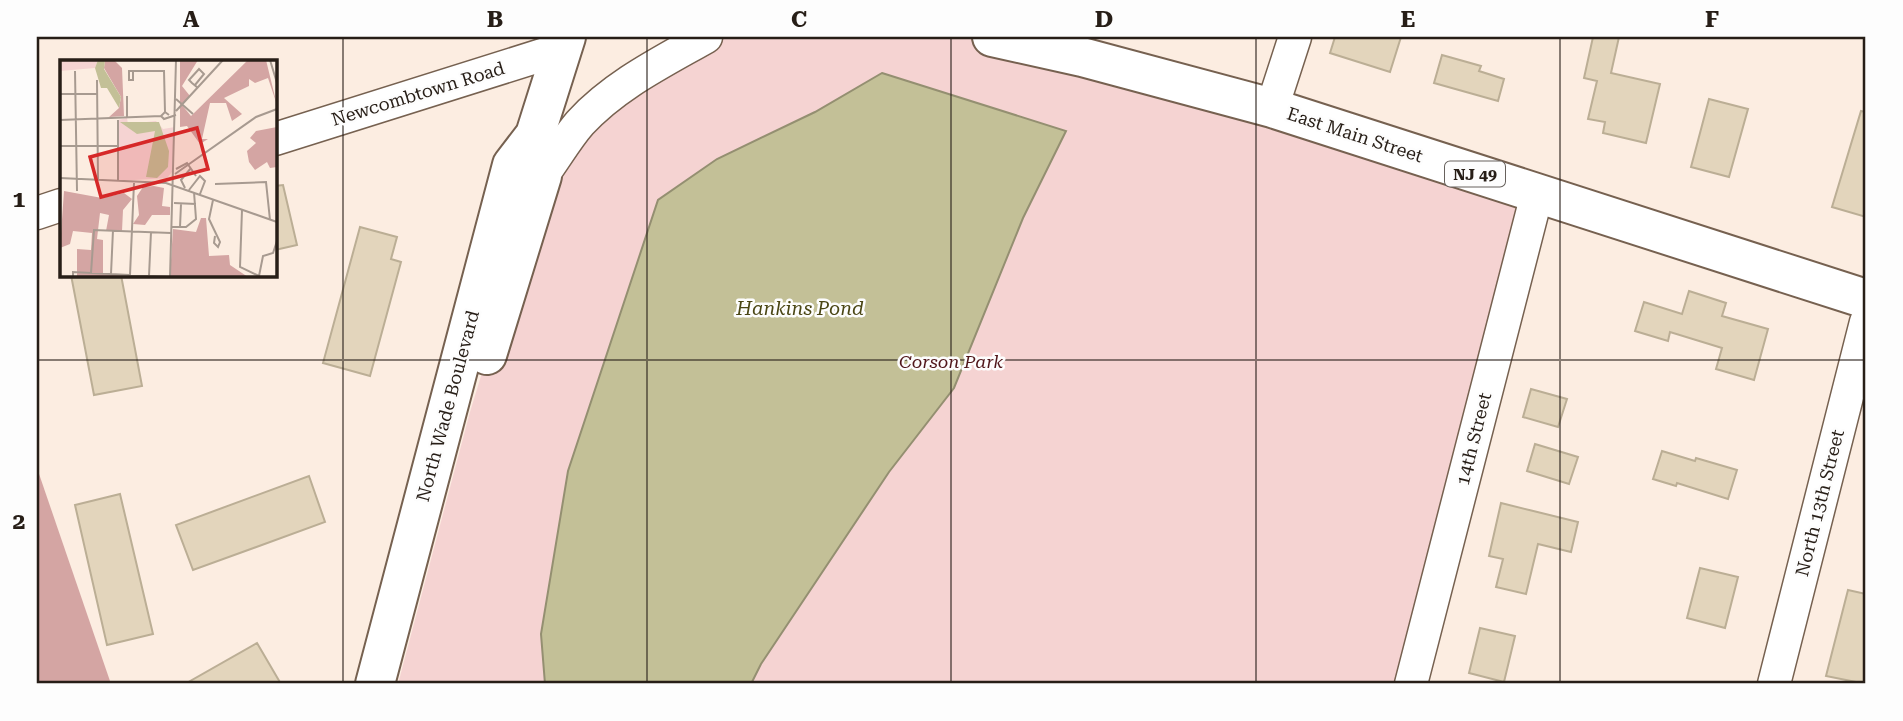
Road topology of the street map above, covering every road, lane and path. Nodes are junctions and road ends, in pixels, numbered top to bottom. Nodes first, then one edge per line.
1 (706, 37) edge
2 (992, 37) edge
3 (1037, 37) edge
4 (1295, 37) edge
5 (564, 43) edge
6 (1082, 57) junction
7 (1272, 108) junction
8 (535, 135) junction
9 (276, 139) edge
10 (542, 176) junction
11 (1537, 194) junction
12 (60, 205) edge
13 (37, 213) edge
14 (1866, 299) edge
15 (1866, 322) edge
16 (375, 684) edge
17 (398, 684) edge
18 (1411, 684) edge
19 (1774, 684) edge

1 - 10 street
2 - 6 main road, East Main Street / NJ 49
3 - 6 main road, East Main Street / NJ 49
4 - 7 street
5 - 8 main road, North Wade Boulevard
5 - 9 street, Newcombtown Road
6 - 7 main road, East Main Street / NJ 49
7 - 11 main road, East Main Street / NJ 49
8 - 10 main road, North Wade Boulevard
8 - 16 main road, North Wade Boulevard
10 - 17 main road, North Wade Boulevard
11 - 14 main road, East Main Street / NJ 49
11 - 18 street, 14th Street
12 - 13 street
15 - 19 street, North 13th Street

